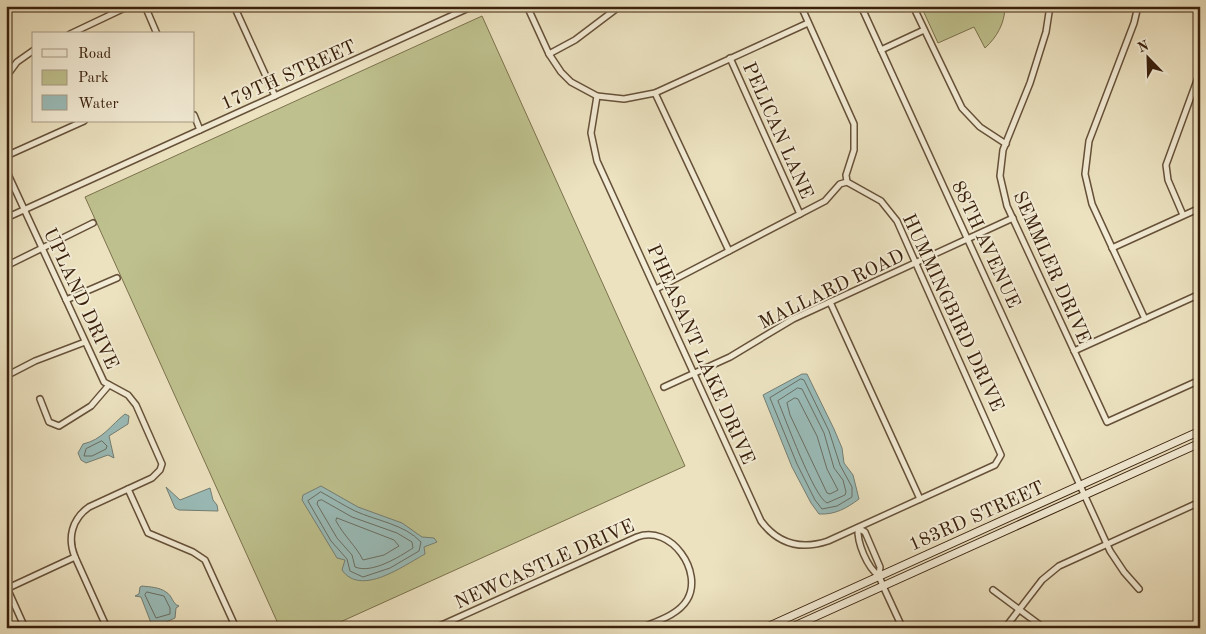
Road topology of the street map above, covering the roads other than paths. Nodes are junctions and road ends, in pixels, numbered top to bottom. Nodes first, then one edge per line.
1 (130, 6) edge
2 (145, 6) edge
3 (234, 6) edge
4 (473, 6) edge
5 (527, 6) edge
6 (620, 6) edge
7 (800, 6) edge
8 (861, 6) edge
9 (913, 6) edge
10 (1050, 6) edge
11 (1138, 6) edge
12 (808, 23) junction
13 (924, 30) junction
14 (74, 32) edge
15 (156, 32) edge
16 (881, 50) junction
17 (32, 51) edge
18 (549, 54) junction
19 (730, 58) junction
20 (1200, 72) edge
21 (6, 77) edge
22 (655, 93) junction
23 (275, 96) junction
24 (597, 96) junction
25 (195, 118) edge
26 (82, 122) edge
27 (200, 130) junction
28 (1006, 144) junction
29 (6, 156) edge
30 (6, 170) edge
31 (847, 182) junction
32 (1200, 208) edge
33 (24, 210) junction
34 (800, 214) junction
35 (1183, 215) junction
36 (6, 218) edge
37 (1013, 218) junction
38 (93, 223) dead end
39 (968, 238) junction
40 (42, 248) junction
41 (1112, 248) junction
42 (729, 251) junction
43 (917, 262) junction
44 (6, 266) edge
45 (117, 278) dead end
46 (656, 289) junction
47 (1200, 294) edge
48 (66, 300) junction
49 (830, 302) junction
50 (1144, 319) junction
51 (85, 342) junction
52 (1074, 351) junction
53 (693, 374) junction
54 (6, 376) edge
55 (1200, 380) edge
56 (109, 385) junction
57 (664, 387) dead end
58 (40, 399) dead end
59 (1200, 431) edge
60 (1200, 443) edge
61 (999, 447) joint
62 (1080, 485) junction
63 (128, 489) junction
64 (1084, 495) junction
65 (920, 499) junction
66 (1200, 502) edge
67 (858, 528) junction
68 (1107, 544) junction
69 (74, 557) junction
70 (879, 576) junction
71 (883, 586) junction
72 (7, 588) edge
73 (1140, 589) dead end
74 (993, 590) dead end
75 (1019, 608) junction
76 (902, 627) edge
77 (26, 628) edge
78 (107, 628) edge
79 (236, 628) edge
80 (436, 628) edge
81 (641, 628) edge
82 (765, 628) edge
83 (790, 628) edge
84 (910, 628) edge
85 (1004, 628) edge
86 (1044, 628) edge

1 - 14 street
2 - 15 street
3 - 23 street
4 - 23 street, 179TH STREET
5 - 18 street
6 - 18 street
7 - 12 street
8 - 16 street, 88TH AVENUE
9 - 13 street
10 - 28 street, SEMMLER DRIVE
11 - 41 street
12 - 19 street
12 - 31 street
13 - 16 street
13 - 28 street
16 - 39 street, 88TH AVENUE
17 - 21 street
18 - 24 street
19 - 22 street
19 - 34 street, PELICAN LANE
20 - 35 street
22 - 24 street
22 - 42 street
23 - 27 street, 179TH STREET
24 - 46 street, PHEASANT LAKE DRIVE
25 - 27 street
26 - 29 street
27 - 33 street, 179TH STREET
28 - 37 street, SEMMLER DRIVE
30 - 33 street, UPLAND DRIVE
31 - 34 street
31 - 43 street, HUMMINGBIRD DRIVE
32 - 35 street
33 - 36 street, 179TH STREET
33 - 40 street, UPLAND DRIVE
34 - 42 street
35 - 41 street
37 - 39 street, MALLARD ROAD
37 - 52 street, SEMMLER DRIVE
38 - 40 street
39 - 43 street, MALLARD ROAD
39 - 62 street, 88TH AVENUE
40 - 44 street
40 - 48 street, UPLAND DRIVE
41 - 50 street
42 - 46 street
43 - 49 street, MALLARD ROAD
43 - 61 street, HUMMINGBIRD DRIVE
45 - 48 street
46 - 53 street, PHEASANT LAKE DRIVE
47 - 50 street
48 - 51 street, UPLAND DRIVE
49 - 53 street, MALLARD ROAD
49 - 65 street
50 - 52 street
51 - 54 street
51 - 56 street, UPLAND DRIVE
52 - 55 street, SEMMLER DRIVE
53 - 57 street, MALLARD ROAD
53 - 67 street, PHEASANT LAKE DRIVE
56 - 58 street
56 - 63 street, UPLAND DRIVE
59 - 62 street, 183RD STREET
60 - 64 street, 183RD STREET
61 - 65 street, PHEASANT LAKE DRIVE
62 - 64 street, 88TH AVENUE
62 - 70 street, 183RD STREET
63 - 69 street
63 - 79 street
64 - 68 street, 88TH AVENUE
64 - 71 street, 183RD STREET
65 - 67 street, PHEASANT LAKE DRIVE
66 - 68 street
67 - 70 street
67 - 70 street
68 - 73 street, 88TH AVENUE
68 - 75 street
69 - 72 street
69 - 78 street
70 - 71 street
70 - 82 street, 183RD STREET
71 - 76 street
71 - 83 street, 183RD STREET
72 - 77 street
74 - 75 street
75 - 85 street
75 - 86 street
76 - 84 street
80 - 81 street, NEWCASTLE DRIVE

